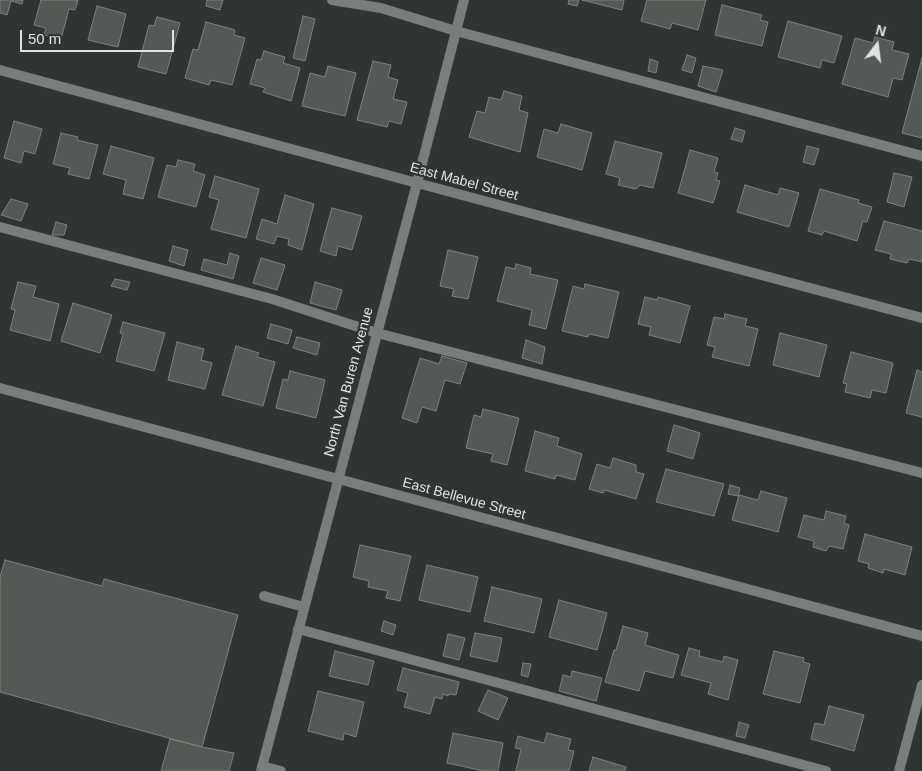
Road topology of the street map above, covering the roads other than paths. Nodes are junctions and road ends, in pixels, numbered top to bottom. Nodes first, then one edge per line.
1 (332, 0) edge
2 (464, 0) edge
3 (456, 31) junction
4 (0, 70) edge
5 (922, 156) edge
6 (417, 183) junction
7 (0, 227) edge
8 (922, 318) edge
9 (377, 333) junction
10 (0, 388) edge
11 (922, 473) edge
12 (338, 479) junction
13 (264, 596) dead end
14 (304, 607) junction
15 (298, 629) junction
16 (922, 636) edge
17 (922, 685) edge
18 (261, 768) edge
19 (281, 771) edge
20 (826, 771) edge
21 (899, 771) edge

1 - 3 street
2 - 3 street, North Van Buren Avenue
3 - 5 street
3 - 6 street, North Van Buren Avenue
4 - 6 street, East Mabel Street
6 - 8 street, East Mabel Street
6 - 9 street, North Van Buren Avenue
7 - 9 street
9 - 11 street
9 - 12 street, North Van Buren Avenue
10 - 12 street, East Bellevue Street
12 - 14 street, North Van Buren Avenue
12 - 16 street, East Bellevue Street
13 - 14 street
14 - 15 street, North Van Buren Avenue
15 - 18 street, North Van Buren Avenue
15 - 20 street
17 - 21 street
18 - 19 street

